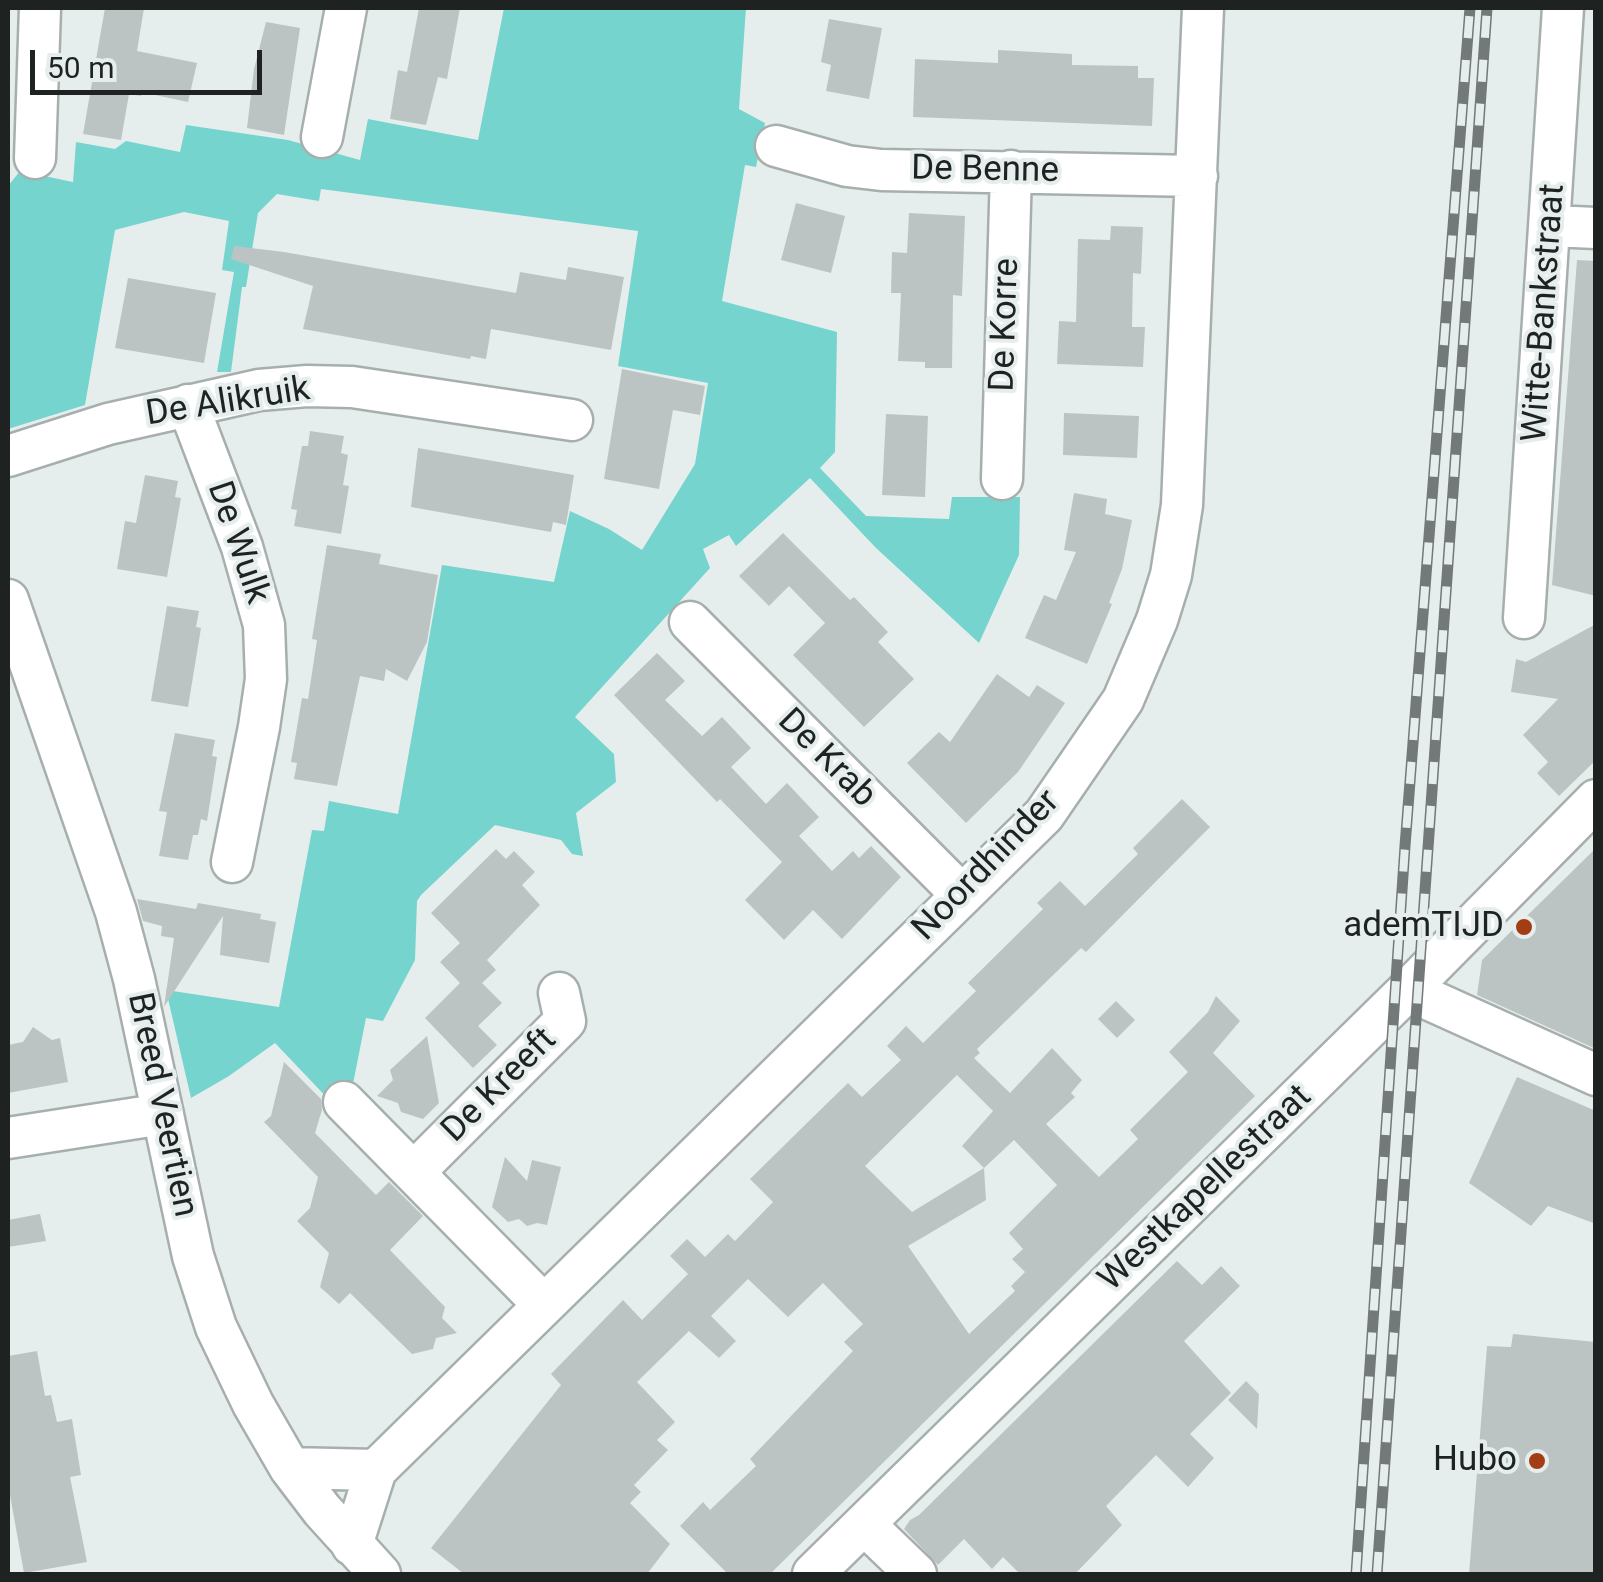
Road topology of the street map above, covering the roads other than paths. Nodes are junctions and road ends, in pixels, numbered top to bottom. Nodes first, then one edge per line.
1 (40, 8) edge
2 (346, 8) edge
3 (1203, 8) edge
4 (1563, 8) edge
5 (322, 137) dead end
6 (776, 146) dead end
7 (35, 158) dead end
8 (1011, 171) junction
9 (1197, 176) junction
10 (1551, 226) junction
11 (1596, 228) edge
12 (188, 405) junction
13 (572, 420) dead end
14 (8, 456) edge
15 (1002, 479) dead end
16 (8, 600) edge
17 (1524, 618) dead end
18 (690, 622) dead end
19 (1596, 800) edge
20 (232, 862) dead end
21 (962, 895) junction
22 (1408, 990) junction
23 (558, 993) dead end
24 (1596, 1075) edge
25 (344, 1102) dead end
26 (163, 1114) junction
27 (8, 1138) edge
28 (414, 1171) junction
29 (544, 1304) junction
30 (290, 1468) junction
31 (376, 1470) junction
32 (864, 1524) junction
33 (352, 1545) junction
34 (380, 1574) edge
35 (812, 1574) edge
36 (916, 1574) edge

1 - 7 street
2 - 5 street
3 - 9 street, Noordhinder
4 - 10 street, Witte-Bankstraat
6 - 8 street, De Benne
8 - 9 street, De Benne
8 - 15 street, De Korre
9 - 21 street, Noordhinder
10 - 11 street
10 - 17 street, Witte-Bankstraat
12 - 13 street, De Alikruik
12 - 14 street, De Alikruik
12 - 20 street, De Wulk
16 - 26 street, Breed Veertien
18 - 21 street, De Krab
19 - 22 street, Westkapellestraat
21 - 29 street, Noordhinder
22 - 24 street
22 - 32 street, Westkapellestraat
23 - 28 street, De Kreeft
25 - 28 street, De Kreeft
26 - 27 street
26 - 30 street, Breed Veertien
28 - 29 street, De Kreeft
29 - 31 street, Noordhinder
30 - 31 street
30 - 33 street, Breed Veertien
31 - 33 street, Noordhinder
32 - 35 street, Westkapellestraat
32 - 36 street
33 - 34 street, Breed Veertien

